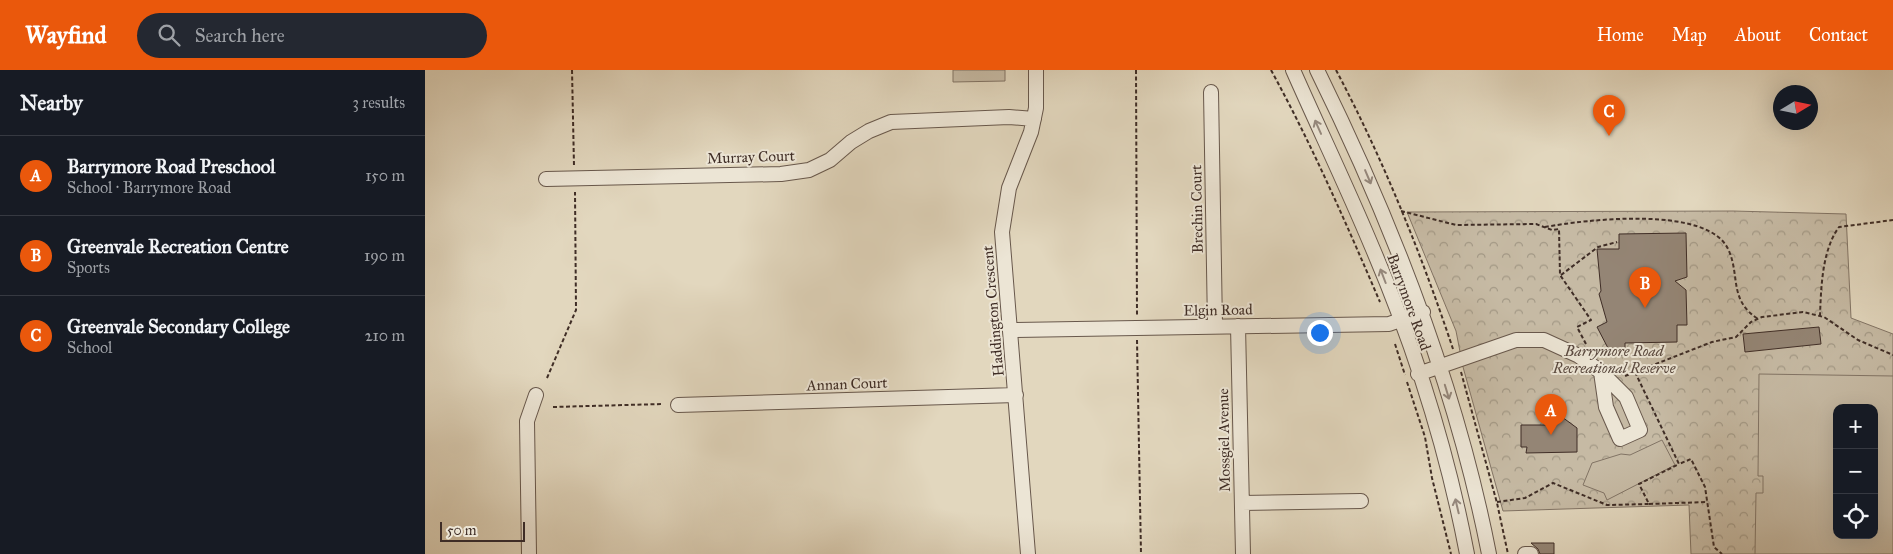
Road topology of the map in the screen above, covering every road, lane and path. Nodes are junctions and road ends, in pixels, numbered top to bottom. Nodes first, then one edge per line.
1 (572, 70) edge
2 (1036, 70) edge
3 (1136, 70) edge
4 (1271, 70) edge
5 (1293, 70) edge
6 (1317, 70) edge
7 (1211, 92) dead end
8 (1034, 119) junction
9 (576, 172) dead end
10 (546, 179) dead end
11 (574, 184) dead end
12 (1401, 211) dead end
13 (1893, 220) edge
14 (1545, 227) junction
15 (1617, 242) dead end
16 (1561, 276) junction
17 (1423, 312) junction
18 (1821, 316) junction
19 (1757, 319) junction
20 (1395, 322) junction
21 (1215, 326) junction
22 (1239, 326) junction
23 (1137, 327) junction
24 (1011, 330) junction
25 (1588, 348) dead end
26 (1893, 355) edge
27 (1439, 366) junction
28 (1618, 370) dead end
29 (1601, 372) dead end
30 (1635, 372) junction
31 (1418, 374) junction
32 (547, 378) dead end
33 (1016, 395) junction
34 (536, 396) dead end
35 (662, 404) dead end
36 (678, 405) dead end
37 (553, 406) dead end
38 (1679, 464) junction
39 (1361, 501) dead end
40 (1497, 502) dead end
41 (1706, 502) junction
42 (1242, 503) junction
43 (1649, 504) junction
44 (1467, 551) edge
45 (529, 554) edge
46 (1028, 554) edge
47 (1141, 554) edge
48 (1243, 554) edge
49 (1451, 554) edge
50 (1481, 554) edge
51 (1489, 554) edge
52 (1525, 554) edge
53 (1531, 554) edge
54 (1722, 554) edge

1 - 9 path
2 - 8 street, Haddington Crescent
3 - 23 path
4 - 20 path
20 -> 5 street, Barrymore Road
6 -> 17 street, Barrymore Road
7 - 21 street, Brechin Court
8 - 10 street, Murray Court
8 - 24 street, Haddington Crescent
11 - 32 path
12 - 14 path
13 - 18 path
14 - 16 path
14 - 19 path
15 - 16 path
16 - 25 path
17 - 20 street, Elgin Road
17 - 27 street, Barrymore Road
18 - 19 path
18 - 26 path
19 - 30 path
20 - 22 street, Elgin Road
20 - 31 street, Barrymore Road
20 - 49 path
21 - 22 street, Elgin Road
21 - 23 street, Elgin Road
22 - 42 street, Mossgiel Avenue
23 - 24 street, Elgin Road
23 - 47 path
24 - 33 street, Haddington Crescent
27 - 29 street
27 - 31 street
27 -> 51 street, Barrymore Road
28 - 30 path
30 - 38 path
44 -> 31 street, Barrymore Road
33 - 36 street, Annan Court
33 - 46 street, Haddington Crescent
34 - 45 street
35 - 37 path
38 - 41 path
38 - 43 path
39 - 42 street
40 - 43 path
41 - 43 path
41 - 54 path
42 - 48 street, Mossgiel Avenue
44 - 50 street
52 - 53 street

